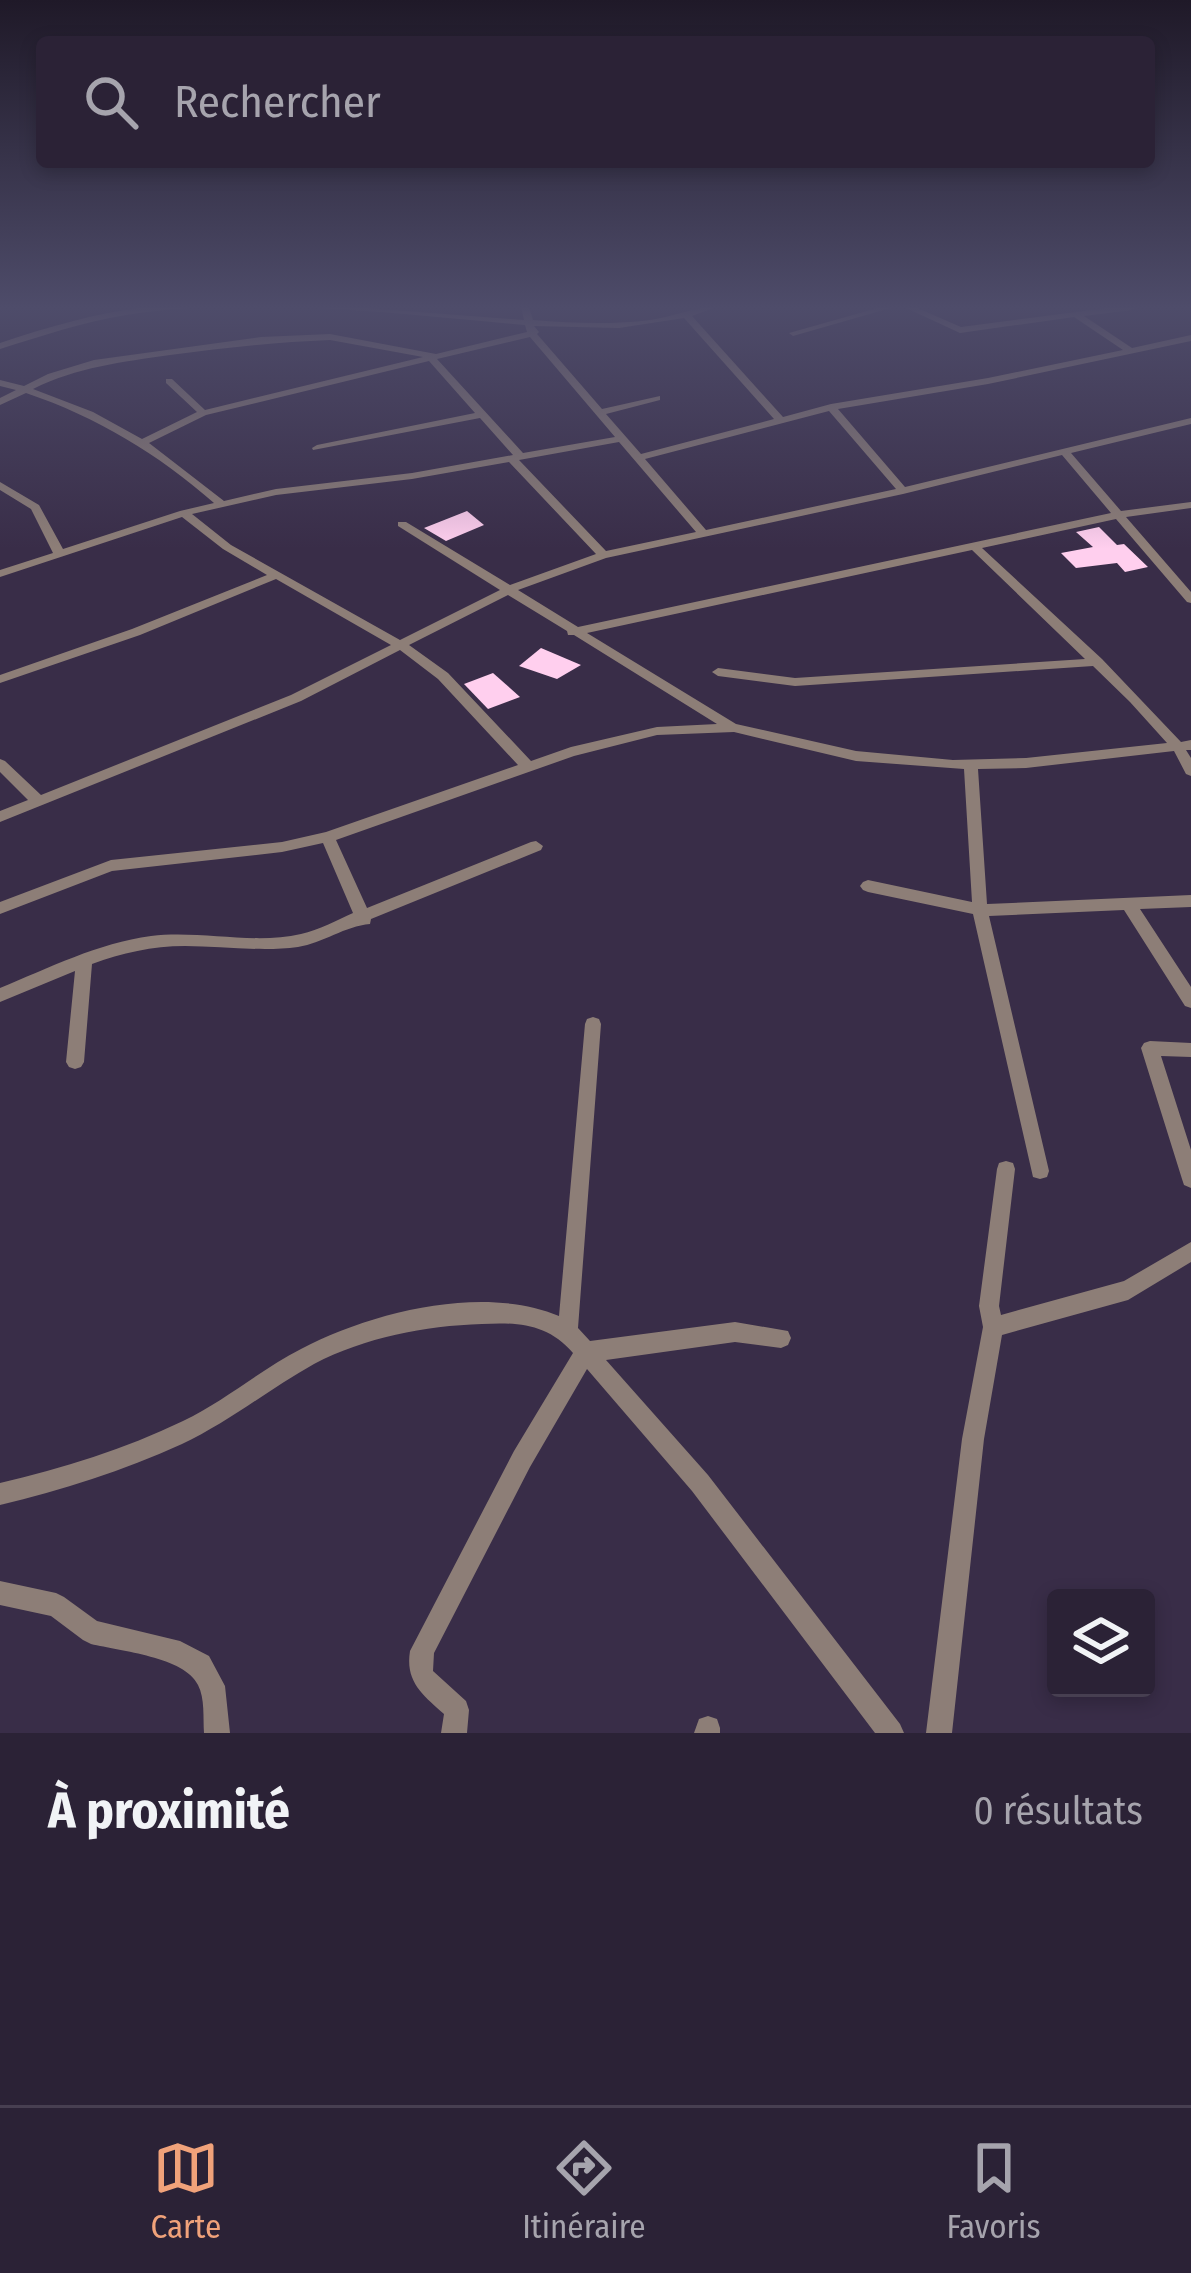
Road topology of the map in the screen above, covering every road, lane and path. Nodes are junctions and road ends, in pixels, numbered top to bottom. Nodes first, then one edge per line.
1 (26, 388) joint
2 (176, 388) edge
3 (308, 388) edge
4 (460, 388) edge
5 (580, 388) edge
6 (752, 388) edge
7 (946, 388) edge
8 (657, 398) dead end
9 (0, 402) edge
10 (831, 407) junction
11 (203, 413) junction
12 (599, 413) junction
13 (484, 414) junction
14 (779, 418) junction
15 (1191, 422) edge
16 (620, 439) junction
17 (141, 442) junction
18 (317, 448) dead end
19 (1066, 454) junction
20 (517, 458) junction
21 (638, 458) junction
22 (0, 485) edge
23 (903, 491) junction
24 (222, 504) junction
25 (1191, 505) edge
26 (184, 513) junction
27 (1118, 515) junction
28 (402, 524) dead end
29 (703, 533) junction
30 (973, 545) junction
31 (60, 555) junction
32 (603, 555) junction
33 (0, 574) edge
34 (274, 576) junction
35 (508, 590) junction
36 (1191, 599) edge
37 (572, 632) junction
38 (402, 646) junction
39 (1098, 662) junction
40 (718, 672) dead end
41 (0, 679) edge
42 (734, 728) junction
43 (1185, 746) edge
44 (0, 764) edge
45 (971, 765) junction
46 (528, 767) junction
47 (1191, 770) edge
48 (39, 802) junction
49 (0, 818) edge
50 (328, 837) junction
51 (536, 846) dead end
52 (868, 886) dead end
53 (1191, 901) edge
54 (1129, 905) junction
55 (0, 908) edge
56 (980, 910) junction
57 (364, 920) junction
58 (84, 964) junction
59 (0, 995) edge
60 (1191, 1001) edge
61 (593, 1024) dead end
62 (1191, 1050) edge
63 (74, 1062) dead end
64 (1006, 1169) dead end
65 (1040, 1171) dead end
66 (1191, 1179) edge
67 (1191, 1251) edge
68 (993, 1327) junction
69 (568, 1332) junction
70 (781, 1338) dead end
71 (585, 1352) junction
72 (0, 1494) edge
73 (0, 1593) edge
74 (217, 1733) edge
75 (454, 1733) edge
76 (891, 1733) edge
77 (939, 1733) edge

1 - 9 street
1 - 17 street
2 - 11 street
3 - 11 street
4 - 13 street
5 - 12 street
6 - 14 street
7 - 10 street
8 - 12 street
10 - 14 street
10 - 23 street
11 - 17 street
12 - 16 street
13 - 18 street
13 - 20 street
14 - 21 street
15 - 19 street
16 - 20 street
16 - 21 street
17 - 24 street
19 - 23 street
19 - 27 street
20 - 24 street
20 - 32 street
21 - 29 street
22 - 31 street
23 - 29 street
24 - 26 street
25 - 27 street
26 - 31 street
26 - 34 street
27 - 30 street
27 - 36 street
28 - 35 street
29 - 32 street
30 - 37 street
30 - 39 street
31 - 33 street
32 - 35 street
34 - 38 street
34 - 41 street
35 - 37 street
35 - 38 street
37 - 42 street
38 - 46 street
38 - 48 street
39 - 40 street
39 - 43 street
42 - 45 street
42 - 46 street
43 - 45 street
43 - 47 street
44 - 48 street
45 - 56 street
46 - 50 street
48 - 49 street
50 - 55 street
50 - 57 street
51 - 57 street
52 - 56 street
53 - 54 street
54 - 56 street
54 - 60 street
56 - 65 street
57 - 58 street
58 - 59 street
58 - 63 street
61 - 69 street
62 - 66 street
64 - 68 street
67 - 68 street
68 - 77 street
69 - 71 street
69 - 72 street
70 - 71 street
71 - 75 street
71 - 76 street
73 - 74 street

